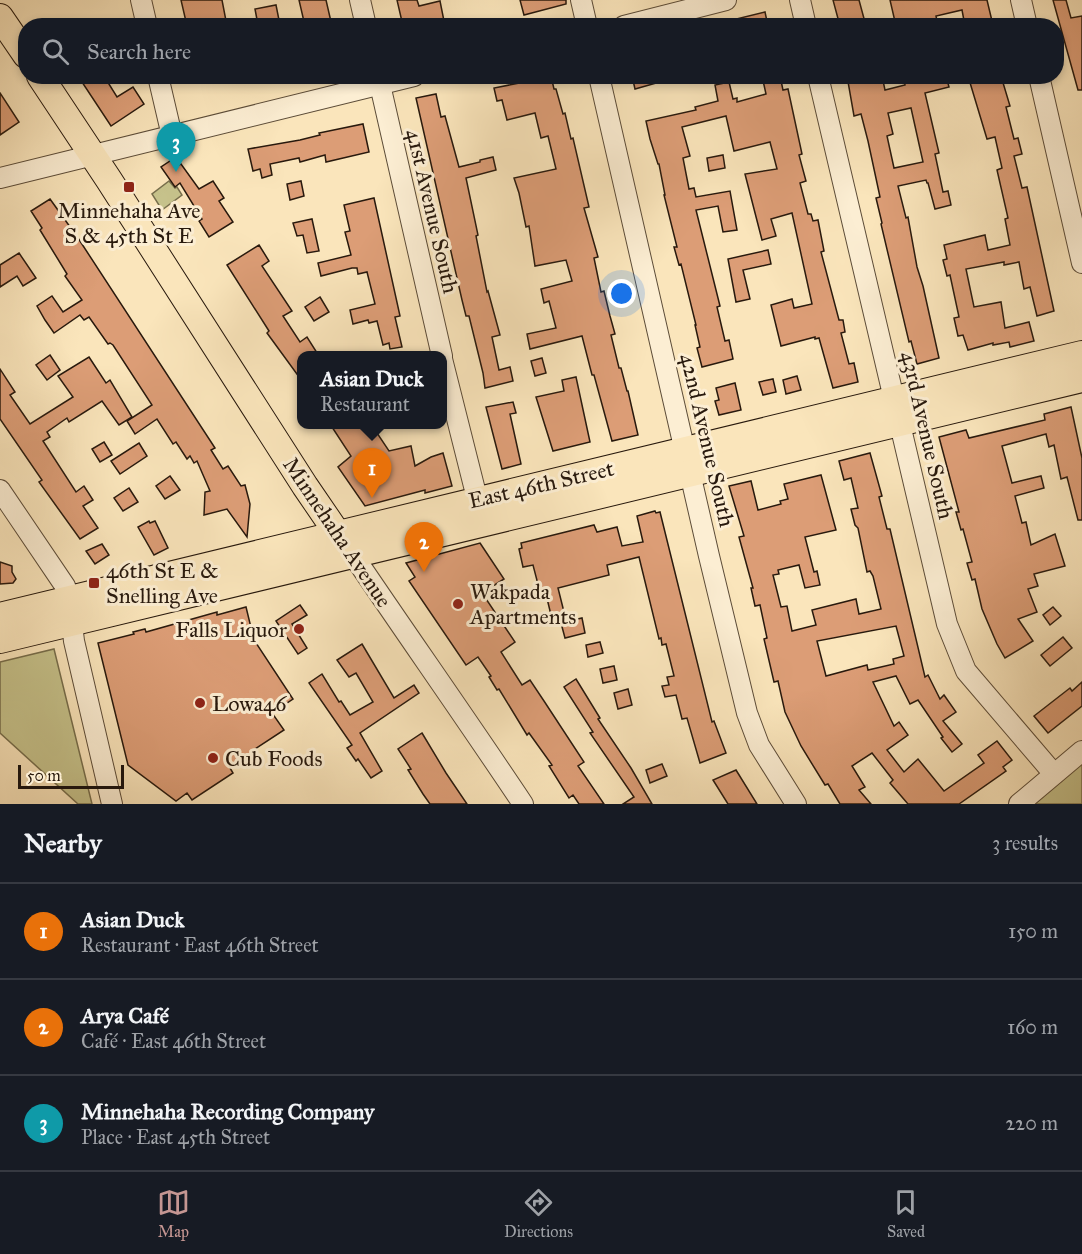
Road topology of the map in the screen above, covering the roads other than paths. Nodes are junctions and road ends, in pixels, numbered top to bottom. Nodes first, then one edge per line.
1 (141, 0) edge
2 (360, 0) edge
3 (581, 0) edge
4 (726, 0) edge
5 (800, 0) edge
6 (1021, 0) edge
7 (0, 17) edge
8 (145, 18) edge
9 (364, 18) edge
10 (585, 18) edge
11 (655, 18) edge
12 (804, 18) edge
13 (1025, 18) edge
14 (18, 43) edge
15 (45, 84) edge
16 (160, 84) edge
17 (368, 84) edge
18 (380, 84) edge
19 (601, 84) edge
20 (820, 84) edge
21 (1041, 84) edge
22 (172, 136) junction
23 (92, 155) junction
24 (0, 178) edge
25 (1082, 263) edge
26 (441, 351) edge
27 (1082, 354) edge
28 (447, 377) edge
29 (1082, 379) edge
30 (897, 412) junction
31 (688, 462) junction
32 (0, 490) edge
33 (480, 511) junction
34 (338, 533) junction
35 (353, 555) junction
36 (70, 611) junction
37 (0, 616) edge
38 (0, 640) edge
39 (1082, 751) edge
40 (1054, 774) junction
41 (112, 804) edge
42 (523, 804) edge
43 (796, 804) edge
44 (1019, 804) edge

1 - 8 street
2 - 9 street
3 - 10 street
4 - 11 street
5 - 12 street
6 - 13 street
7 - 14 main road
15 - 23 main road, Minnehaha Avenue
16 - 22 street
17 - 22 street
18 - 26 street, 41st Avenue South
19 - 31 street, 42nd Avenue South
20 - 30 street, 43rd Avenue South
21 - 25 street
22 - 23 street
23 - 24 street
23 - 34 main road, Minnehaha Avenue
27 - 30 main road, East 46th Street
28 - 33 street, 41st Avenue South
29 - 30 main road, East 46th Street
30 - 31 main road, East 46th Street
30 - 40 street, 43rd Avenue South
31 - 33 main road, East 46th Street
31 - 43 street, 42nd Avenue South
32 - 36 street
33 - 34 main road, East 46th Street
33 - 35 main road, East 46th Street
34 - 35 main road, Minnehaha Avenue
34 - 36 main road, East 46th Street
35 - 36 main road, East 46th Street
35 - 42 street, Minnehaha Avenue
36 - 37 main road, East 46th Street
36 - 38 main road, East 46th Street
36 - 41 street
39 - 40 street
40 - 44 street

